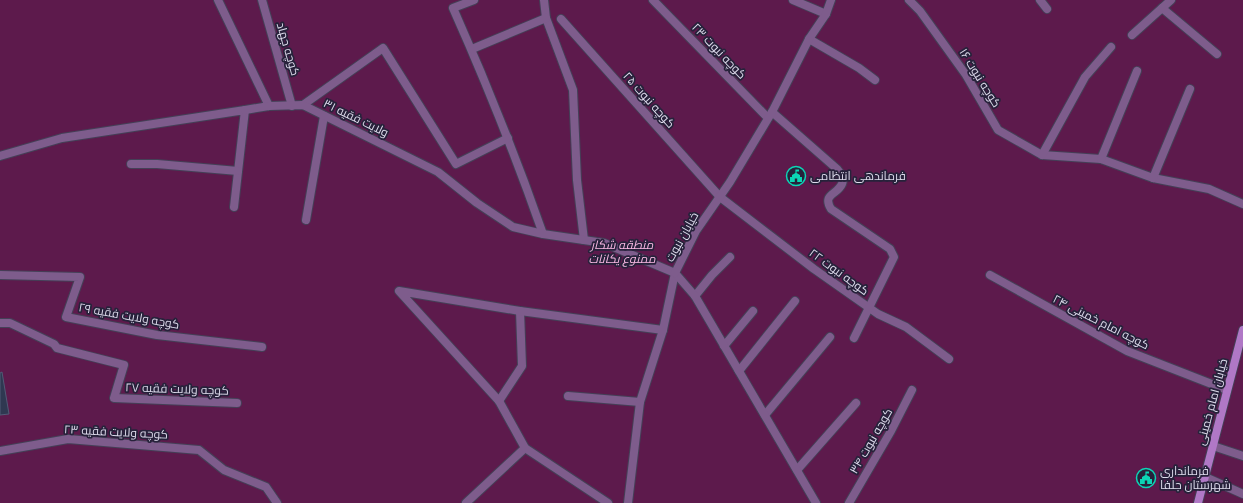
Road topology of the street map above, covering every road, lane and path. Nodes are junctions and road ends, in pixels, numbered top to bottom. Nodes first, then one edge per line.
1 (218, 0) edge
2 (262, 0) edge
3 (474, 0) edge
4 (544, 0) edge
5 (653, 0) edge
6 (793, 0) edge
7 (909, 0) edge
8 (1040, 0) edge
9 (1171, 0) edge
10 (830, 1) edge
11 (1162, 8) junction
12 (1047, 9) dead end
13 (826, 14) junction
14 (546, 18) junction
15 (561, 19) dead end
16 (1132, 36) dead end
17 (809, 39) junction
18 (1111, 47) dead end
19 (472, 49) junction
20 (1217, 54) dead end
21 (1138, 71) dead end
22 (876, 80) dead end
23 (1190, 89) dead end
24 (303, 105) junction
25 (269, 106) junction
26 (292, 106) junction
27 (245, 110) junction
28 (770, 115) junction
29 (324, 116) junction
30 (508, 138) junction
31 (1042, 155) junction
32 (0, 156) edge
33 (1101, 159) junction
34 (131, 164) dead end
35 (238, 171) junction
36 (1153, 178) junction
37 (720, 197) junction
38 (1243, 204) edge
39 (234, 208) dead end
40 (306, 220) dead end
41 (543, 234) junction
42 (584, 240) junction
43 (730, 257) dead end
44 (675, 274) junction
45 (0, 275) edge
46 (990, 275) dead end
47 (695, 296) junction
48 (796, 301) dead end
49 (869, 308) junction
50 (520, 311) junction
51 (753, 311) dead end
52 (0, 323) edge
53 (663, 330) junction
54 (1243, 330) edge
55 (830, 336) dead end
56 (854, 338) dead end
57 (724, 346) junction
58 (262, 347) dead end
59 (949, 359) dead end
60 (739, 371) junction
61 (912, 390) dead end
62 (1227, 390) junction
63 (568, 396) dead end
64 (499, 401) junction
65 (640, 402) junction
66 (856, 403) dead end
67 (237, 404) dead end
68 (765, 415) junction
69 (1213, 446) junction
70 (525, 448) junction
71 (0, 451) edge
72 (1243, 456) edge
73 (797, 470) junction
74 (1205, 477) junction
75 (1243, 494) edge
76 (277, 503) edge
77 (466, 503) edge
78 (608, 503) edge
79 (628, 503) edge
80 (816, 503) edge
81 (849, 503) edge
82 (1198, 503) edge

1 - 25 street
2 - 26 street, کوچه جهاد
3 - 19 street
4 - 14 street
5 - 28 street, کوچه نبوت ۲۳
6 - 13 street
7 - 31 street, کوچه نبوت ۱۶
8 - 12 street
9 - 11 street
10 - 13 street, خیابان نبوت
11 - 16 street
11 - 20 street
13 - 17 street, خیابان نبوت
14 - 19 street
14 - 42 street
15 - 37 street, کوچه نبوت ۲۵
17 - 22 street
17 - 28 street, خیابان نبوت
18 - 31 street
19 - 30 street
21 - 33 street
23 - 36 street
24 - 26 street
24 - 29 street, ولایت فقیه ۳۱
24 - 30 street
25 - 26 street
25 - 27 street
27 - 32 street
27 - 35 street
28 - 37 street, خیابان نبوت
28 - 49 street, کوچه نبوت ۲۳
29 - 40 street
29 - 41 street, ولایت فقیه ۳۱
30 - 41 street
31 - 33 street
33 - 36 street
34 - 35 street
35 - 39 street
36 - 38 street
37 - 44 street, خیابان نبوت
37 - 49 street, کوچه نبوت ۲۲
41 - 42 street, ولایت فقیه ۳۱
42 - 44 street, ولایت فقیه ۳۱
43 - 47 street
44 - 47 street, خیابان نبوت
44 - 53 street
45 - 58 street, کوچه ولایت فقیه ۲۹
46 - 62 street, کوچه امام خمینی ۲۴
47 - 57 street, خیابان نبوت
48 - 60 street
49 - 56 street
49 - 59 street, کوچه نبوت ۲۲
50 - 53 street
50 - 64 street
50 - 64 street
51 - 57 street
52 - 67 street, کوچه ولایت فقیه ۲۷
53 - 65 street
54 - 62 main road, خیابان امام خمینی
55 - 68 street
57 - 60 street, خیابان نبوت
60 - 68 street, خیابان نبوت
61 - 81 street, کوچه نبوت ۳۴
62 - 69 main road, خیابان امام خمینی
63 - 65 street
64 - 70 street
65 - 79 street
66 - 73 street
68 - 73 street, خیابان نبوت
69 - 72 street
69 - 74 main road, خیابان امام خمینی
70 - 77 street
70 - 78 street
71 - 76 street, کوچه ولایت فقیه ۲۳
73 - 80 street, خیابان نبوت
74 - 75 street
74 - 82 main road, خیابان امام خمینی

